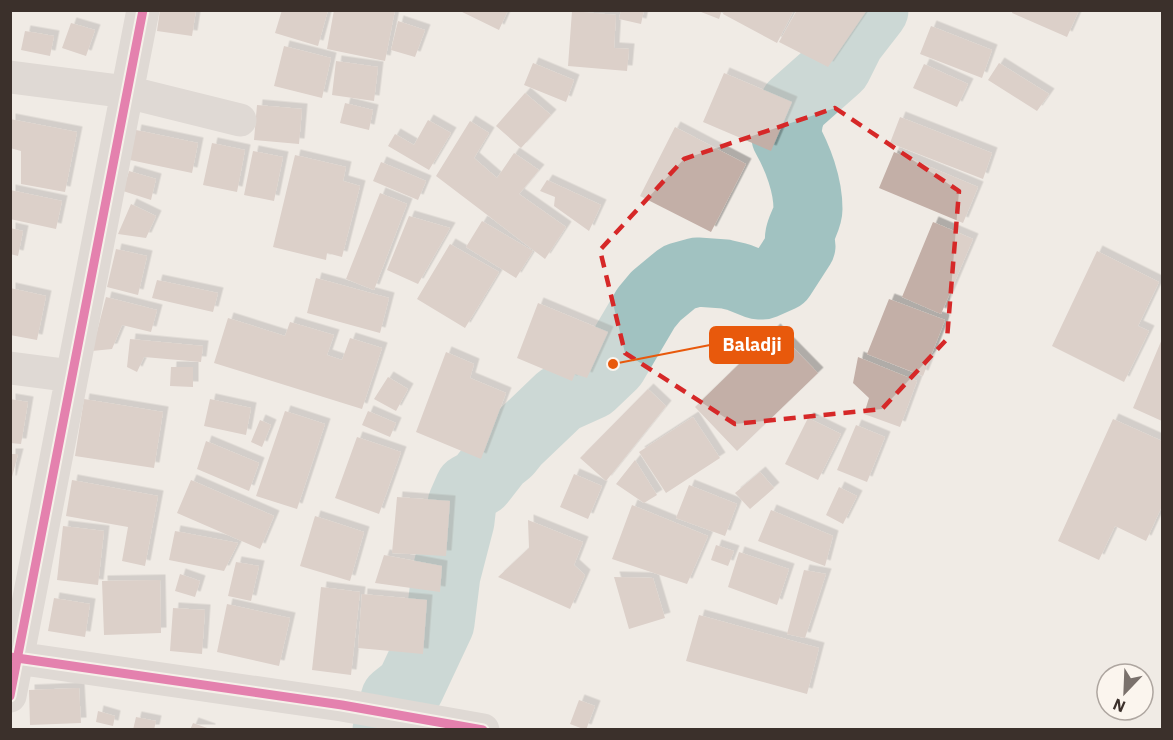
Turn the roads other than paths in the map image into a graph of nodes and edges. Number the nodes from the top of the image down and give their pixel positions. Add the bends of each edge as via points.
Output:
1 (143, 10) edge
2 (10, 77) edge
3 (127, 93) junction
4 (240, 120) dead end
5 (10, 368) edge
6 (72, 376) junction
7 (14, 658) edge
8 (10, 696) edge
9 (483, 729) edge

1 - 3 street
2 - 3 street
3 - 4 street
3 - 6 street
5 - 6 street
6 - 7 street
7 - 8 street
7 - 9 street

